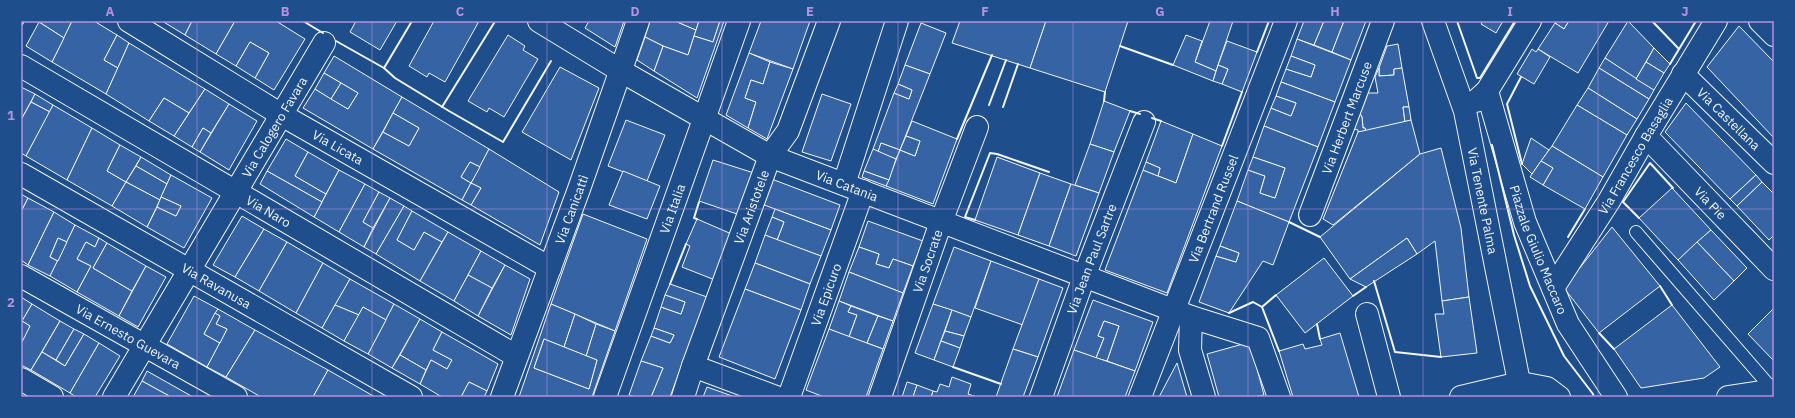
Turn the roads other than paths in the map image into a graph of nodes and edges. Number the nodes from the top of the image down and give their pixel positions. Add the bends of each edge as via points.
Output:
1 (129, 21) edge
2 (539, 21) edge
3 (638, 21) edge
4 (739, 21) edge
5 (829, 21) edge
6 (897, 21) edge
7 (1286, 21) edge
8 (1383, 21) edge
9 (1433, 21) edge
10 (1530, 21) edge
11 (1716, 21) edge
12 (1760, 21) edge
13 (569, 29) edge
14 (1774, 35) edge
15 (324, 43) dead end
16 (21, 66) edge
17 (621, 71) junction
18 (1684, 74) junction
19 (1487, 91) junction
20 (1465, 111) junction
21 (280, 114) junction
22 (704, 117) junction
23 (1144, 122) dead end
24 (977, 127) dead end
25 (1646, 136) junction
26 (770, 156) junction
27 (1774, 163) edge
28 (21, 174) edge
29 (853, 188) junction
30 (236, 192) junction
31 (1310, 215) dead end
32 (941, 222) junction
33 (1636, 232) dead end
34 (550, 268) junction
35 (188, 269) junction
36 (1774, 269) edge
37 (21, 276) edge
38 (1084, 277) junction
39 (1552, 288) junction
40 (1182, 314) junction
41 (1367, 314) dead end
42 (143, 345) junction
43 (516, 356) junction
44 (693, 366) junction
45 (21, 379) edge
46 (1521, 390) edge
47 (1774, 390) edge
48 (52, 397) edge
49 (114, 397) edge
50 (236, 397) edge
51 (411, 397) edge
52 (502, 397) edge
53 (605, 397) edge
54 (683, 397) edge
55 (776, 397) edge
56 (789, 397) edge
57 (880, 397) edge
58 (1041, 397) edge
59 (1140, 397) edge
60 (1204, 397) edge
61 (1279, 397) edge
62 (1389, 397) edge
63 (1461, 397) edge
64 (1559, 397) edge
65 (1616, 397) edge
66 (1728, 397) edge

1 - 21 street, Via Licata
2 - 13 street, Via Catania
3 - 17 street, Via Canicattì
4 - 22 street, Via Italia
5 - 26 street, Via Aristotele via 788,131
6 - 29 street, Via Epicuro
7 - 40 street, Via Bertrand Russel
8 - 31 street, Via Herbert Marcuse
9 - 20 street, Via Tenente Palma
10 - 19 street
11 - 18 street, Via Francesco Basaglia
12 - 14 street
13 - 17 street, Via Catania
15 - 21 street, Via Calogero Favara
16 - 30 street, Via Naro
17 - 22 street, Via Catania
17 - 34 street, Via Canicattì
18 - 25 street, Via Francesco Basaglia
18 - 27 street, Via Castellana
19 - 20 street
19 - 39 street, Piazzale Giulio Maccaro via 1525,222
20 - 46 street, Via Tenente Palma
21 - 30 street, Via Calogero Favara
21 - 34 street, Via Licata
22 - 26 street, Via Catania
22 - 53 street, Via Italia
23 - 38 street, Via Jean Paul Sartre
24 - 32 street, Via Socrate
25 - 36 street, Via Pie
25 - 39 street, Via Francesco Basaglia via 1609,201
26 - 29 street, Via Catania
26 - 44 street, Via Aristotele
28 - 35 street, Via Ravanusa
29 - 32 street, Via Catania
29 - 56 street, Via Epicuro
30 - 35 street, Via Calogero Favara
30 - 43 street, Via Naro
32 - 38 street, Via Catania
32 - 57 street, Via Socrate
33 - 47 lane
34 - 43 street, Via Canicattì
35 - 42 street, Via Calogero Favara
35 - 51 street, Via Ravanusa
37 - 42 street, Via Ernesto Guevara
38 - 40 street, Via Catania
38 - 58 street, Via Jean Paul Sartre
39 - 65 street, Piazzale Giulio Maccaro via 1568,324
40 - 59 street, Via Bertrand Russel
40 - 60 street
40 - 61 street, Via Catania via 1258,338
41 - 62 street
42 - 49 street, Via Calogero Favara
42 - 50 street, Via Ernesto Guevara
43 - 52 street, Via Canicattì
44 - 54 street, Via Aristotele
44 - 55 street
45 - 48 street
46 - 63 street
46 - 64 street via 1547,388
47 - 66 street

